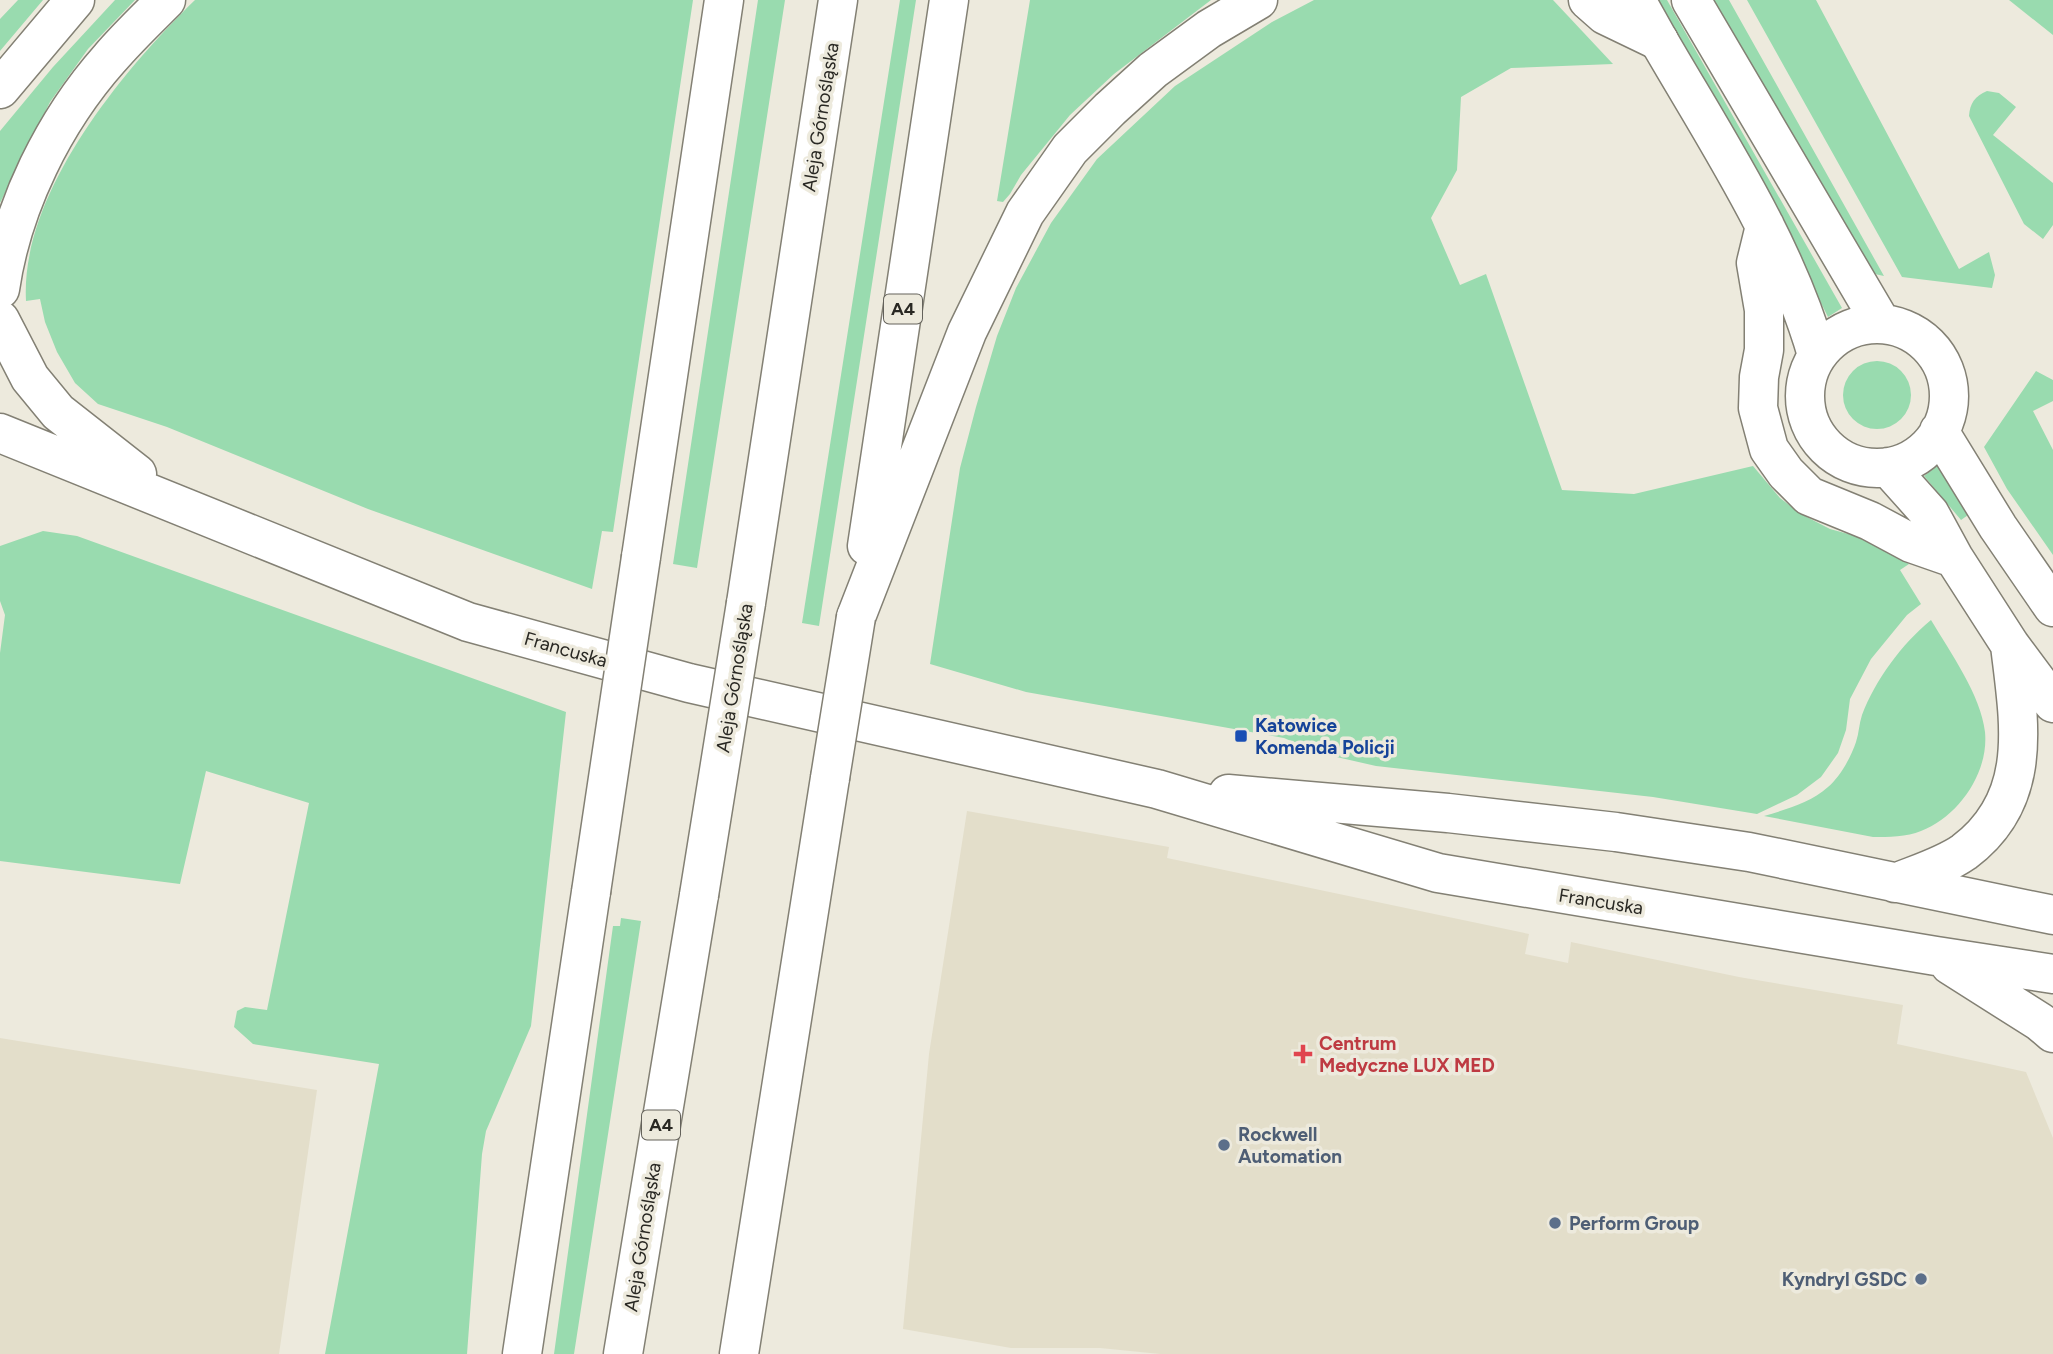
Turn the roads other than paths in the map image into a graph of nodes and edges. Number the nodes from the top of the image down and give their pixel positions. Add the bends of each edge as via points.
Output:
1 (75, 0) edge
2 (166, 0) edge
3 (724, 0) edge
4 (838, 0) edge
5 (949, 0) edge
6 (1258, 0) edge
7 (1588, 0) edge
8 (1636, 0) edge
9 (1692, 0) edge
10 (1659, 41) junction
11 (0, 89) edge
12 (1765, 226) junction
13 (0, 289) edge
14 (0, 320) edge
15 (1881, 323) junction
16 (1817, 355) junction
17 (1939, 431) junction
18 (0, 433) edge
19 (1888, 467) junction
20 (172, 501) junction
21 (1954, 558) junction
22 (2053, 607) edge
23 (856, 617) junction
24 (2010, 645) junction
25 (2053, 703) edge
26 (1157, 789) junction
27 (1895, 883) junction
28 (2053, 915) edge
29 (1936, 956) junction
30 (2053, 974) edge
31 (2053, 1033) edge
32 (522, 1354) edge
33 (623, 1354) edge
34 (738, 1354) edge

1 - 11 main road
2 - 13 main road via 109,58 72,107 22,207 5,256
3 - 32 main road, bridge
4 - 33 main road, Aleja Górnośląska / A4, bridge via 747,603
5 - 23 main road, A4
6 - 23 main road via 1153,70 1110,109 1070,149 1025,213 967,332
7 - 10 main road via 1605,15
8 - 10 main road
9 - 15 main road
10 - 12 main road
12 - 16 main road
12 - 21 main road via 1756,263 1764,310 1758,408 1769,449 1809,496
14 - 20 main road via 30,378 58,412
15 - 16 main road via 1845,331
15 - 17 main road via 1908,330 1930,347 1943,367 1948,411
16 - 19 main road via 1807,377 1805,401 1810,424 1842,459
17 - 19 main road via 1908,461
17 - 22 main road
18 - 20 main road, Francuska
19 - 21 main road via 1930,514
20 - 26 main road, Francuska via 468,622 689,683
21 - 24 main road
23 - 34 main road, A4, bridge
24 - 25 main road
24 - 27 main road via 2018,715 2016,772 2010,794 1995,821 1963,852
26 - 27 main road, Francuska via 1616,832 1749,852
26 - 29 main road, Francuska via 1438,873
27 - 28 main road, Francuska
29 - 30 main road, Francuska
29 - 31 main road

